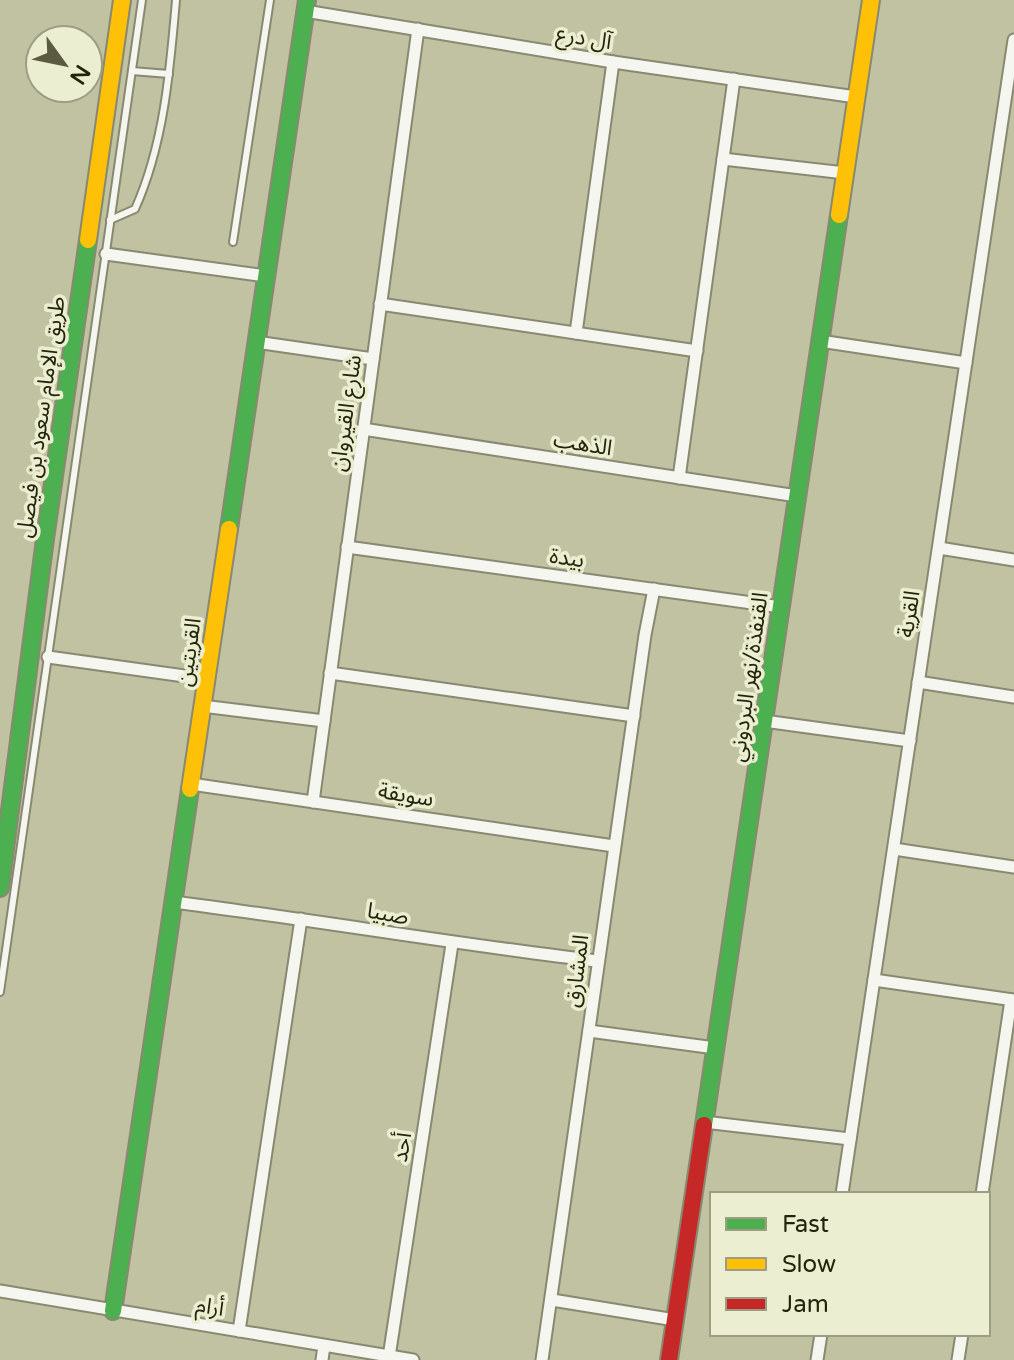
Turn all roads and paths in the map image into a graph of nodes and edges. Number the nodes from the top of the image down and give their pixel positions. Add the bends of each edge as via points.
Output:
1 (122, 0) edge
2 (142, 0) edge
3 (176, 0) edge
4 (270, 0) edge
5 (871, 0) edge
6 (306, 5) edge
7 (418, 29) junction
8 (1014, 40) edge
9 (613, 62) junction
10 (132, 71) junction
11 (169, 74) junction
12 (734, 79) junction
13 (856, 97) junction
14 (1008, 115) edge
15 (723, 159) junction
16 (845, 173) junction
17 (110, 220) junction
18 (233, 242) dead end
19 (106, 254) junction
20 (266, 276) junction
21 (380, 304) junction
22 (576, 333) junction
23 (820, 341) junction
24 (256, 342) junction
25 (697, 351) junction
26 (373, 359) junction
27 (966, 363) junction
28 (363, 429) junction
29 (679, 478) junction
30 (797, 496) junction
31 (347, 547) junction
32 (939, 548) junction
33 (1014, 560) edge
34 (654, 589) junction
35 (781, 607) junction
36 (48, 657) junction
37 (330, 673) junction
38 (206, 679) junction
39 (918, 682) junction
40 (1014, 697) edge
41 (202, 706) junction
42 (634, 716) junction
43 (324, 721) junction
44 (764, 721) junction
45 (910, 741) junction
46 (191, 784) junction
47 (313, 802) junction
48 (614, 846) junction
49 (894, 849) junction
50 (1014, 867) edge
51 (0, 888) edge
52 (173, 902) junction
53 (301, 919) junction
54 (452, 944) junction
55 (597, 961) junction
56 (874, 980) junction
57 (0, 992) edge
58 (1012, 1000) edge
59 (589, 1031) junction
60 (715, 1048) junction
61 (704, 1122) junction
62 (850, 1139) junction
63 (842, 1192) edge
64 (982, 1192) edge
65 (0, 1291) edge
66 (552, 1300) junction
67 (113, 1311) junction
68 (675, 1320) junction
69 (239, 1331) junction
70 (821, 1336) edge
71 (962, 1336) edge
72 (324, 1346) junction
73 (389, 1357) junction
74 (322, 1360) edge
75 (413, 1360) edge
76 (542, 1360) edge
77 (669, 1360) edge
78 (817, 1360) edge
79 (958, 1360) edge

1 - 51 street, طريق الإمام سعود بن فيصل
2 - 10 lane
3 - 11 lane
4 - 18 lane
5 - 13 street, القنفذة/نهر البردوني
6 - 7 street, آل درع
6 - 20 street, القريتين
7 - 9 street, آل درع
7 - 21 street, شارع القيروان
8 - 14 street, القرية
9 - 12 street, آل درع
9 - 22 street
10 - 11 lane
10 - 17 lane
11 - 17 lane via 149,178 135,209
12 - 13 street, آل درع
12 - 15 street
13 - 16 street, القنفذة/نهر البردوني
14 - 27 street, القرية
15 - 16 street
15 - 25 street
16 - 23 street, القنفذة/نهر البردوني
17 - 19 lane
19 - 20 street
19 - 36 lane
20 - 24 street, القريتين
21 - 22 street
21 - 26 street, شارع القيروان
22 - 25 street
23 - 27 street
23 - 30 street, القنفذة/نهر البردوني
24 - 26 street
24 - 38 street, القريتين
25 - 29 street
26 - 28 street, شارع القيروان
27 - 32 street, القرية
28 - 29 street, الذهب
28 - 31 street, شارع القيروان
29 - 30 street, الذهب
30 - 35 street, القنفذة/نهر البردوني
31 - 34 street, بيدة
31 - 37 street, شارع القيروان
32 - 33 street
32 - 39 street, القرية
34 - 35 street, بيدة
34 - 42 street, المشارق
35 - 44 street, القنفذة/نهر البردوني
36 - 38 street
36 - 57 lane
37 - 42 street
37 - 43 street, شارع القيروان
38 - 41 street, القريتين
39 - 40 street
39 - 45 street, القرية
41 - 43 street
41 - 46 street, القريتين
42 - 48 street, المشارق
43 - 47 street, شارع القيروان
44 - 45 street
44 - 60 street, القنفذة/نهر البردوني
45 - 49 street, القرية
46 - 47 street, سويقة
46 - 52 street, القريتين
47 - 48 street, سويقة
48 - 55 street, المشارق
49 - 50 street
49 - 56 street, القرية
52 - 53 street, صبيا
52 - 67 street, القريتين
53 - 54 street, صبيا
53 - 69 street
54 - 55 street, صبيا
54 - 73 street, أحد
55 - 59 street, المشارق
56 - 58 street
56 - 62 street, القرية
58 - 64 street
59 - 60 street
59 - 66 street, المشارق
60 - 61 street, القنفذة/نهر البردوني
61 - 62 street
61 - 68 street, القنفذة/نهر البردوني
62 - 63 street, القرية
65 - 67 street, أرام
66 - 68 street
66 - 76 street, المشارق
67 - 69 street, أرام
68 - 77 street, القنفذة/نهر البردوني
69 - 72 street, أرام
70 - 78 street
71 - 79 street
72 - 73 street, أرام
72 - 74 street
73 - 75 street, أرام

